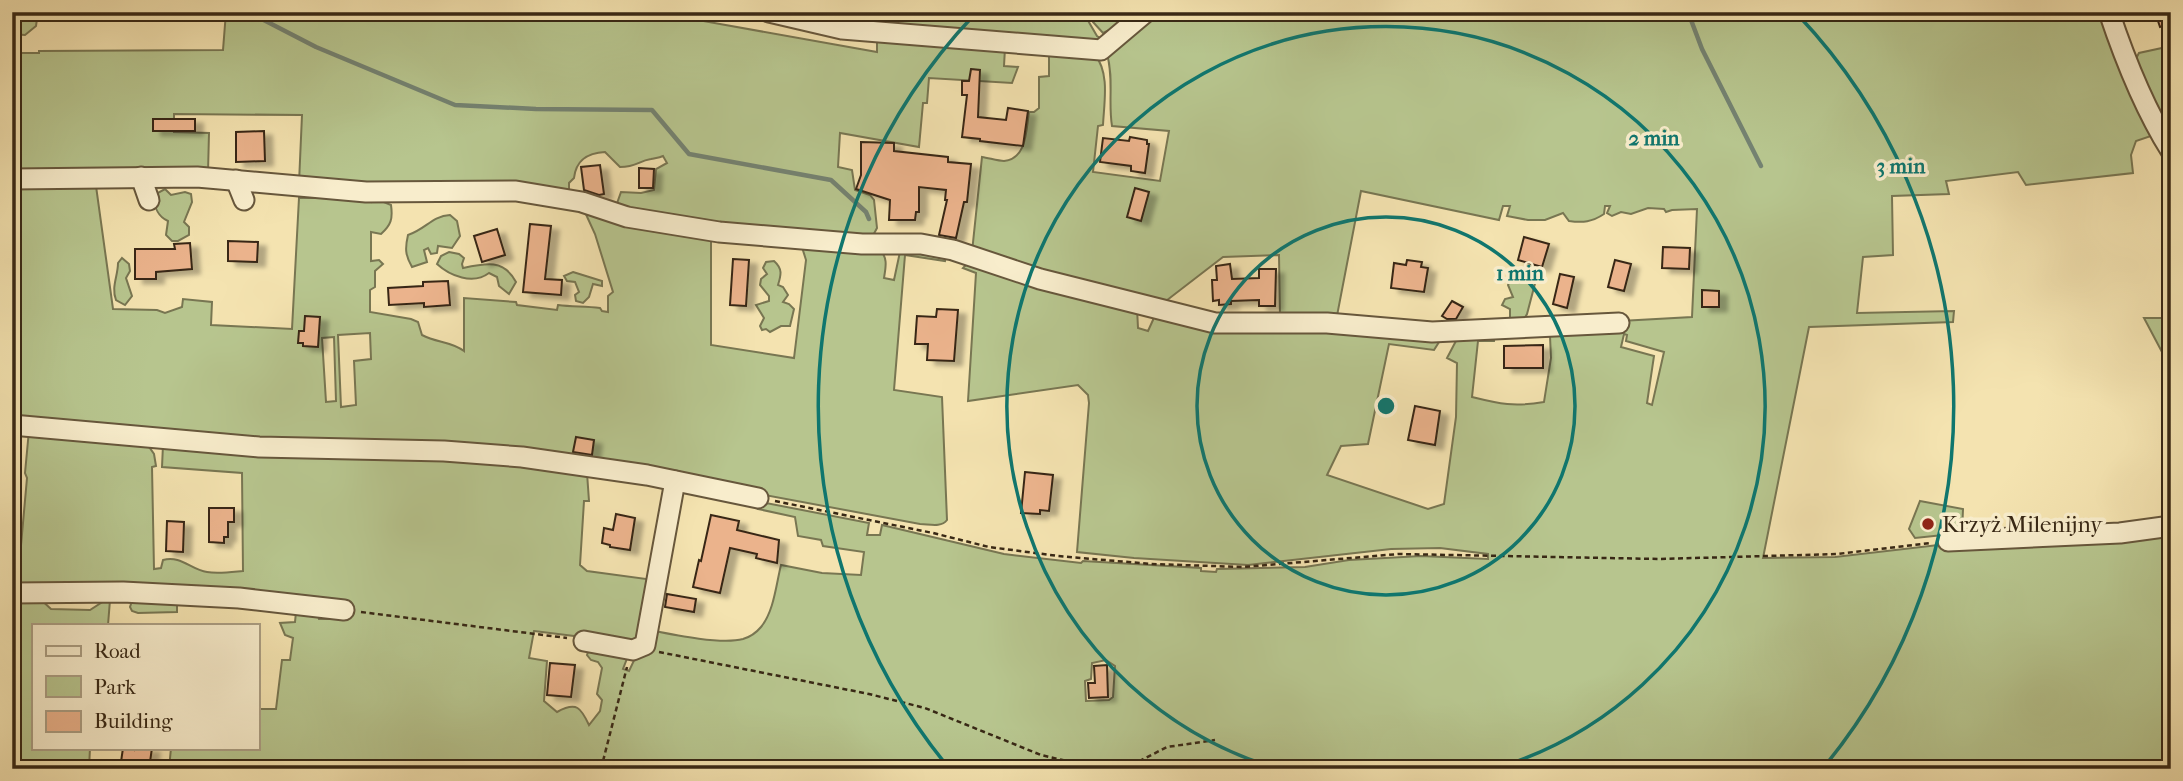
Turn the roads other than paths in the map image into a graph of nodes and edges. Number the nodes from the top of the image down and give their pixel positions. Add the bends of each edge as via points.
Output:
1 (769, 12) edge
2 (1146, 12) edge
3 (2109, 12) edge
4 (2171, 151) edge
5 (141, 177) junction
6 (12, 179) edge
7 (236, 180) junction
8 (149, 200) dead end
9 (244, 200) dead end
10 (1619, 323) dead end
11 (12, 425) edge
12 (676, 481) junction
13 (758, 498) road end
14 (2171, 526) edge
15 (1948, 541) road end
16 (12, 593) edge
17 (344, 610) road end
18 (584, 640) road end

1 - 2 street via 842,29 1101,50
3 - 4 street via 2124,56
5 - 6 street
5 - 7 street
5 - 8 street
7 - 9 street
7 - 10 street via 267,177 391,195 547,195 597,205 627,217 725,235 921,244 1215,323 1327,323 1432,332
11 - 12 street via 259,447 522,457
12 - 13 street
12 - 18 street via 645,645 636,649
14 - 15 street via 2120,533
16 - 17 street via 123,592

